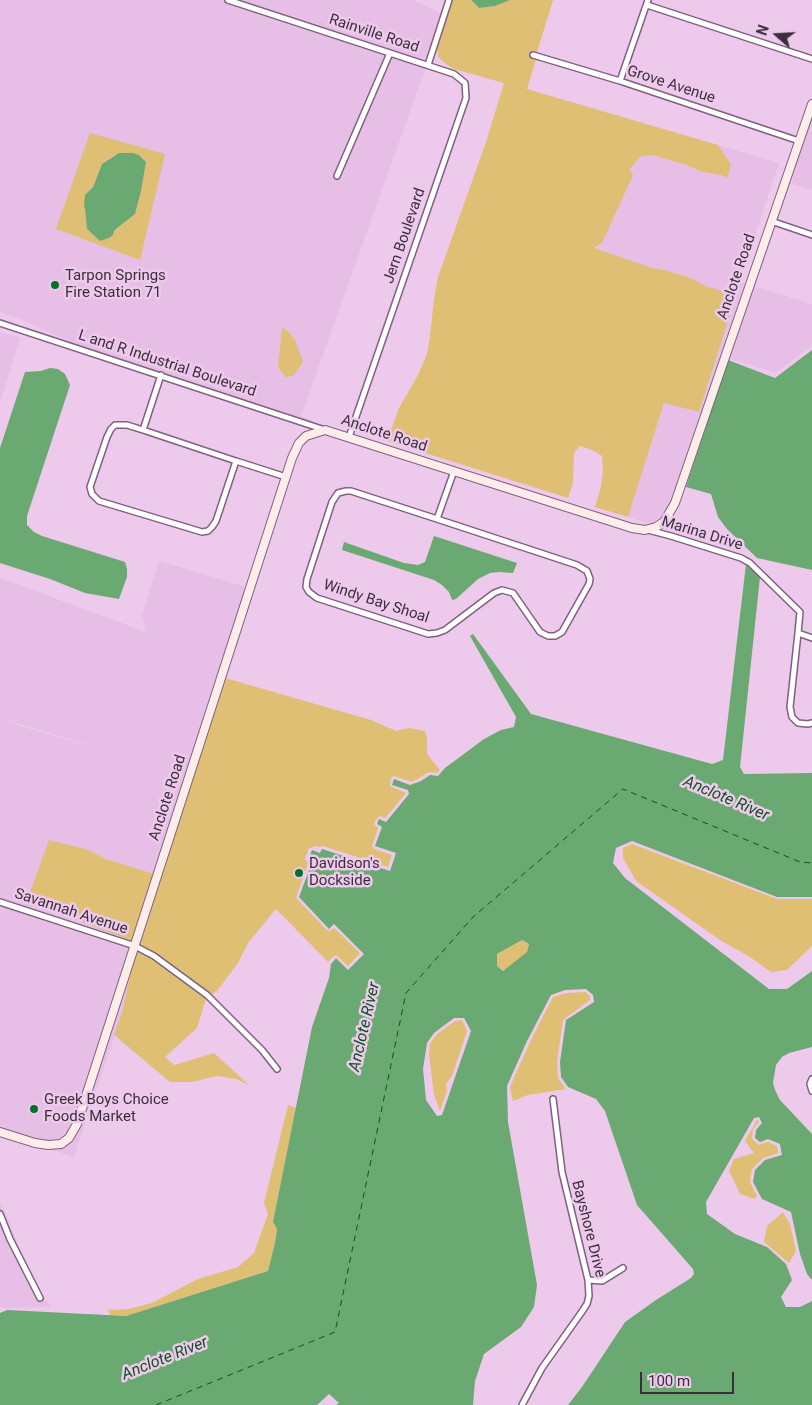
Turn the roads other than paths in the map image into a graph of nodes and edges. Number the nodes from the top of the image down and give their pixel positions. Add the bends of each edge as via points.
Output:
1 (228, 0) edge
2 (449, 0) edge
3 (647, 3) edge
4 (390, 53) junction
5 (534, 54) dead end
6 (812, 59) edge
7 (428, 64) junction
8 (620, 82) junction
9 (812, 104) edge
10 (799, 141) junction
11 (337, 176) dead end
12 (771, 221) junction
13 (812, 235) edge
14 (0, 322) edge
15 (161, 375) junction
16 (143, 430) junction
17 (325, 430) junction
18 (349, 437) junction
19 (236, 461) junction
20 (454, 470) junction
21 (286, 477) junction
22 (438, 519) junction
23 (645, 530) junction
24 (798, 633) junction
25 (812, 638) edge
26 (812, 723) edge
27 (0, 902) edge
28 (135, 946) junction
29 (277, 1069) dead end
30 (812, 1079) edge
31 (812, 1091) edge
32 (553, 1100) dead end
33 (0, 1132) edge
34 (0, 1214) edge
35 (623, 1268) dead end
36 (588, 1280) junction
37 (40, 1298) dead end
38 (522, 1405) edge

1 - 4 street, Rainville Road
2 - 7 street
3 - 6 street
3 - 8 street
4 - 7 street, Rainville Road
4 - 11 street
5 - 8 street, Grove Avenue
7 - 18 street, Jern Boulevard via 454,74 465,83 466,98
8 - 10 street, Grove Avenue
9 - 10 street, Anclote Road
10 - 12 street, Anclote Road
12 - 13 street
12 - 23 street, Anclote Road via 675,503 664,522
14 - 15 street, L and R Industrial Boulevard
15 - 16 street
15 - 17 street, L and R Industrial Boulevard
16 - 19 street
16 - 19 street via 120,424 110,429 90,487 99,501 202,532 208,531 216,521
17 - 18 street, Anclote Road
17 - 21 street, Anclote Road via 306,436 299,443
18 - 20 street, Anclote Road
19 - 21 street
20 - 22 street
20 - 23 street, Anclote Road
21 - 28 street, Anclote Road
22 - 22 street, Windy Bay Shoal via 351,491 338,493 332,502 306,587 317,598 428,634 449,627 494,593 509,591 540,632 548,636 562,632 590,579 583,567
23 - 24 street, Marina Drive via 750,563 800,612
24 - 25 street
24 - 26 street, Marina Drive via 790,707 792,717 798,723
27 - 28 street, Savannah Avenue
28 - 29 street, Savannah Avenue via 154,956 207,996
28 - 33 street, Anclote Road via 77,1124 69,1138 61,1144 48,1145
30 - 31 street
32 - 36 street, Bayshore Drive via 562,1172
34 - 37 street
35 - 36 street via 602,1281
36 - 38 street, Bayshore Drive via 587,1304 542,1368

